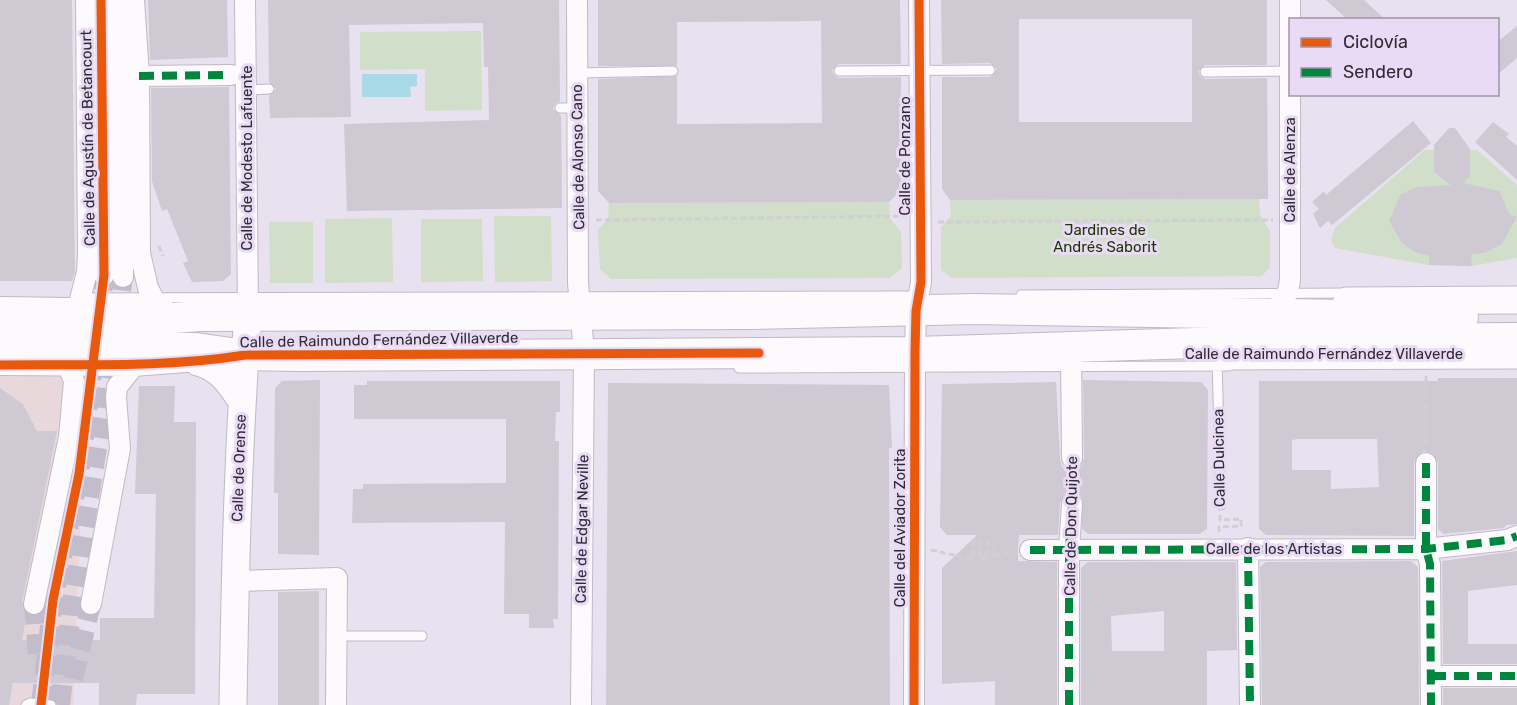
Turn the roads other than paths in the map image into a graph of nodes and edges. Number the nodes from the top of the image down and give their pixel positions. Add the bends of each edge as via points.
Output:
1 (86, 0) edge
2 (101, 0) edge
3 (120, 0) edge
4 (134, 0) edge
5 (245, 0) edge
6 (577, 0) edge
7 (919, 0) edge
8 (1290, 0) edge
9 (1290, 18) edge
10 (920, 70) junction
11 (990, 70) dead end
12 (839, 71) dead end
13 (1289, 71) edge
14 (673, 72) dead end
15 (1205, 72) dead end
16 (577, 73) junction
17 (231, 75) dead end
18 (138, 76) junction
19 (269, 89) dead end
20 (247, 90) junction
21 (1290, 96) edge
22 (1517, 292) edge
23 (1009, 295) dead end
24 (1284, 297) junction
25 (0, 298) edge
26 (1517, 300) edge
27 (921, 301) junction
28 (79, 303) junction
29 (159, 304) junction
30 (579, 305) junction
31 (0, 307) edge
32 (248, 307) junction
33 (1133, 311) junction
34 (200, 316) junction
35 (1517, 317) edge
36 (0, 327) edge
37 (1517, 338) edge
38 (1132, 346) junction
39 (0, 347) edge
40 (1517, 355) edge
41 (1071, 357) junction
42 (915, 359) junction
43 (1217, 361) junction
44 (198, 362) junction
45 (1517, 363) edge
46 (67, 364) junction
47 (584, 364) junction
48 (0, 365) edge
49 (134, 366) junction
50 (733, 368) dead end
51 (246, 377) junction
52 (1426, 453) road end
53 (1072, 458) dead end
54 (1072, 504) dead end
55 (1221, 505) road end
56 (1517, 536) edge
57 (1248, 548) junction
58 (1069, 549) junction
59 (1426, 549) junction
60 (1030, 550) dead end
61 (235, 581) junction
62 (34, 604) tunnel mouth
63 (91, 604) tunnel mouth
64 (337, 636) junction
65 (422, 636) dead end
66 (1431, 676) junction
67 (1517, 676) edge
68 (26, 705) edge
69 (51, 705) edge
70 (233, 705) edge
71 (336, 705) edge
72 (580, 705) edge
73 (914, 705) edge
74 (1069, 705) edge
75 (1250, 705) edge
76 (1431, 705) edge

1 - 28 street, Calle de Agustín de Betancourt via 88,235 87,272
2 - 3 street, Calle de Agustín de Betancourt via 113,276
4 - 18 street
5 - 20 street, Calle de Modesto Lafuente
6 - 16 street, Calle de Alonso Cano
7 - 10 street, Calle de Ponzano
8 - 9 street, Calle de Alenza
10 - 11 lane
10 - 12 lane
10 - 27 street, Calle de Ponzano
13 - 15 lane
14 - 16 lane
16 - 30 street, Calle de Alonso Cano via 569,108
17 - 18 street
18 - 29 street via 140,253
19 - 20 lane
20 - 32 street, Calle de Modesto Lafuente
21 - 24 street, Calle de Alenza via 1290,270
22 - 24 lane
23 - 24 lane
24 - 26 street, Calle de Raimundo Fernández Villaverde
24 - 33 street, Calle de Raimundo Fernández Villaverde
25 - 28 lane
27 - 30 main road, Calle de Raimundo Fernández Villaverde
27 - 33 main road, Calle de Raimundo Fernández Villaverde
27 - 42 street
28 - 29 street, Calle de Raimundo Fernández Villaverde
28 - 31 street, Calle de Raimundo Fernández Villaverde
29 - 32 lane
29 - 34 street, Calle de Raimundo Fernández Villaverde
30 - 32 main road, Calle de Raimundo Fernández Villaverde
30 - 47 street
32 - 34 main road, Calle de Raimundo Fernández Villaverde
32 - 51 street, Calle de Orense
33 - 35 main road, Calle de Raimundo Fernández Villaverde
34 - 36 main road, Calle de Raimundo Fernández Villaverde
37 - 38 main road, Calle de Raimundo Fernández Villaverde via 1321,339
38 - 41 main road, Calle de Raimundo Fernández Villaverde
38 - 43 street, Calle de Raimundo Fernández Villaverde
39 - 51 main road, Calle de Raimundo Fernández Villaverde via 196,348
40 - 43 street, Calle de Raimundo Fernández Villaverde
41 - 42 main road, Calle de Raimundo Fernández Villaverde
41 - 43 lane
41 - 53 street, Calle de Don Quijote
42 - 47 main road, Calle de Raimundo Fernández Villaverde
42 - 50 lane
42 - 73 street, Calle del Aviador Zorita
43 - 45 lane
43 - 55 lane, Calle Dulcinea
44 - 49 street, Calle de Raimundo Fernández Villaverde
44 - 51 street, Calle de Raimundo Fernández Villaverde
44 - 51 street via 226,378
46 - 48 street, Calle de Raimundo Fernández Villaverde
46 - 49 street, Calle de Raimundo Fernández Villaverde
46 - 62 street via 74,381 69,437
47 - 51 main road, Calle de Raimundo Fernández Villaverde
47 - 72 street, Calle de Edgar Neville
49 - 63 street via 117,387 120,449
51 - 61 street, Calle de Orense
52 - 59 street
54 - 58 street, Calle de Don Quijote
56 - 59 street, Calle de los Artistas
57 - 58 street, Calle de los Artistas
57 - 59 street, Calle de los Artistas
57 - 75 street
58 - 60 street, Calle de los Artistas
58 - 74 street, Calle de Don Quijote
59 - 66 street via 1430,564
61 - 64 street via 337,578
61 - 70 street, Calle de Orense
64 - 65 lane
64 - 71 street
66 - 67 street
66 - 76 street
68 - 69 lane

